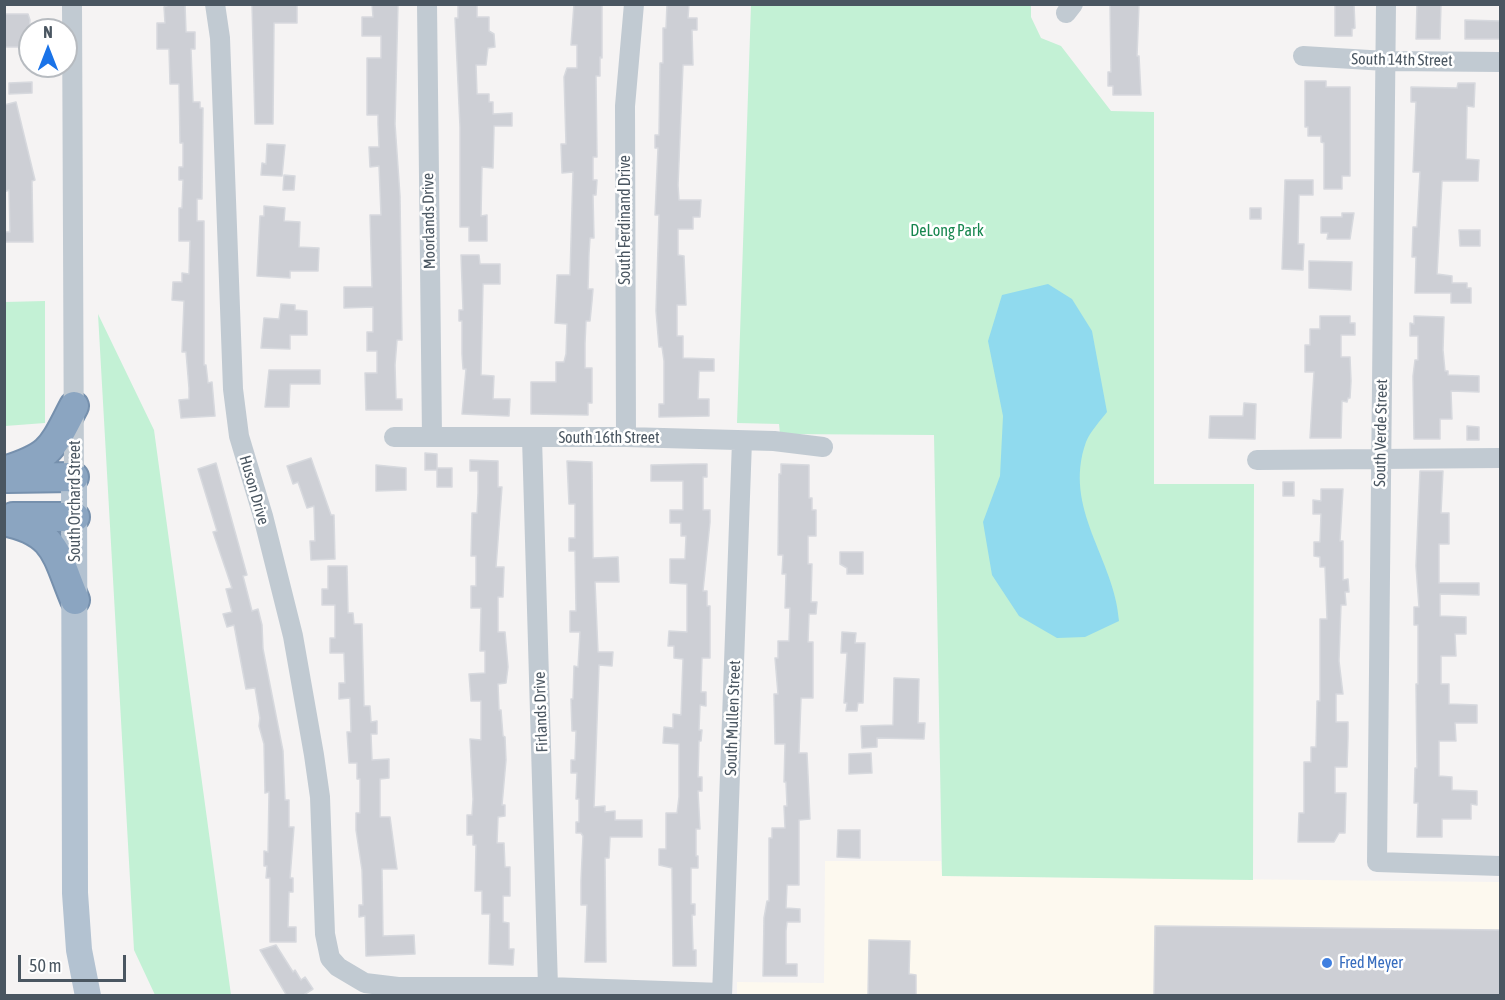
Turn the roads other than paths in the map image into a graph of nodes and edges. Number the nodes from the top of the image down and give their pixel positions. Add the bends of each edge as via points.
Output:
1 (72, 4) edge
2 (215, 4) edge
3 (427, 4) edge
4 (634, 4) edge
5 (1386, 4) edge
6 (1303, 56) dead end
7 (1386, 61) junction
8 (1500, 62) edge
9 (74, 406) junction
10 (626, 436) junction
11 (394, 437) dead end
12 (432, 437) junction
13 (532, 438) junction
14 (742, 441) junction
15 (823, 447) dead end
16 (1500, 458) edge
17 (1380, 459) junction
18 (1257, 460) dead end
19 (4, 471) edge
20 (74, 477) junction
21 (4, 478) edge
22 (75, 517) junction
23 (4, 519) edge
24 (75, 600) junction
25 (1500, 866) edge
26 (548, 987) junction
27 (722, 994) edge
28 (88, 996) edge

1 - 9 street, South Orchard Street
2 - 26 street, Huson Drive via 220,38 230,337 237,424 293,636 320,797 325,934 330,958 364,983 398,987
3 - 12 street, Moorlands Drive
4 - 10 street, South Ferdinand Drive via 625,106
5 - 7 street, South Verde Street
6 - 7 street, South 14th Street
7 - 8 street, South 14th Street
7 - 17 street, South Verde Street
9 - 19 highway via 50,450 32,462
9 - 20 street, South Orchard Street
10 - 13 street, South 16th Street
10 - 14 street, South 16th Street
11 - 12 street, South 16th Street
12 - 13 street, South 16th Street
13 - 26 street, Firlands Drive
14 - 15 street, South 16th Street
14 - 27 street, South Mullen Street
16 - 17 street
17 - 18 street
17 - 25 street, South Verde Street via 1377,862
20 - 21 highway
20 - 22 main road, South Orchard Street
22 - 23 highway
22 - 24 main road, South Orchard Street
23 - 24 highway via 30,526 52,544
24 - 28 main road, South Orchard Street via 75,893 79,950
26 - 27 street

